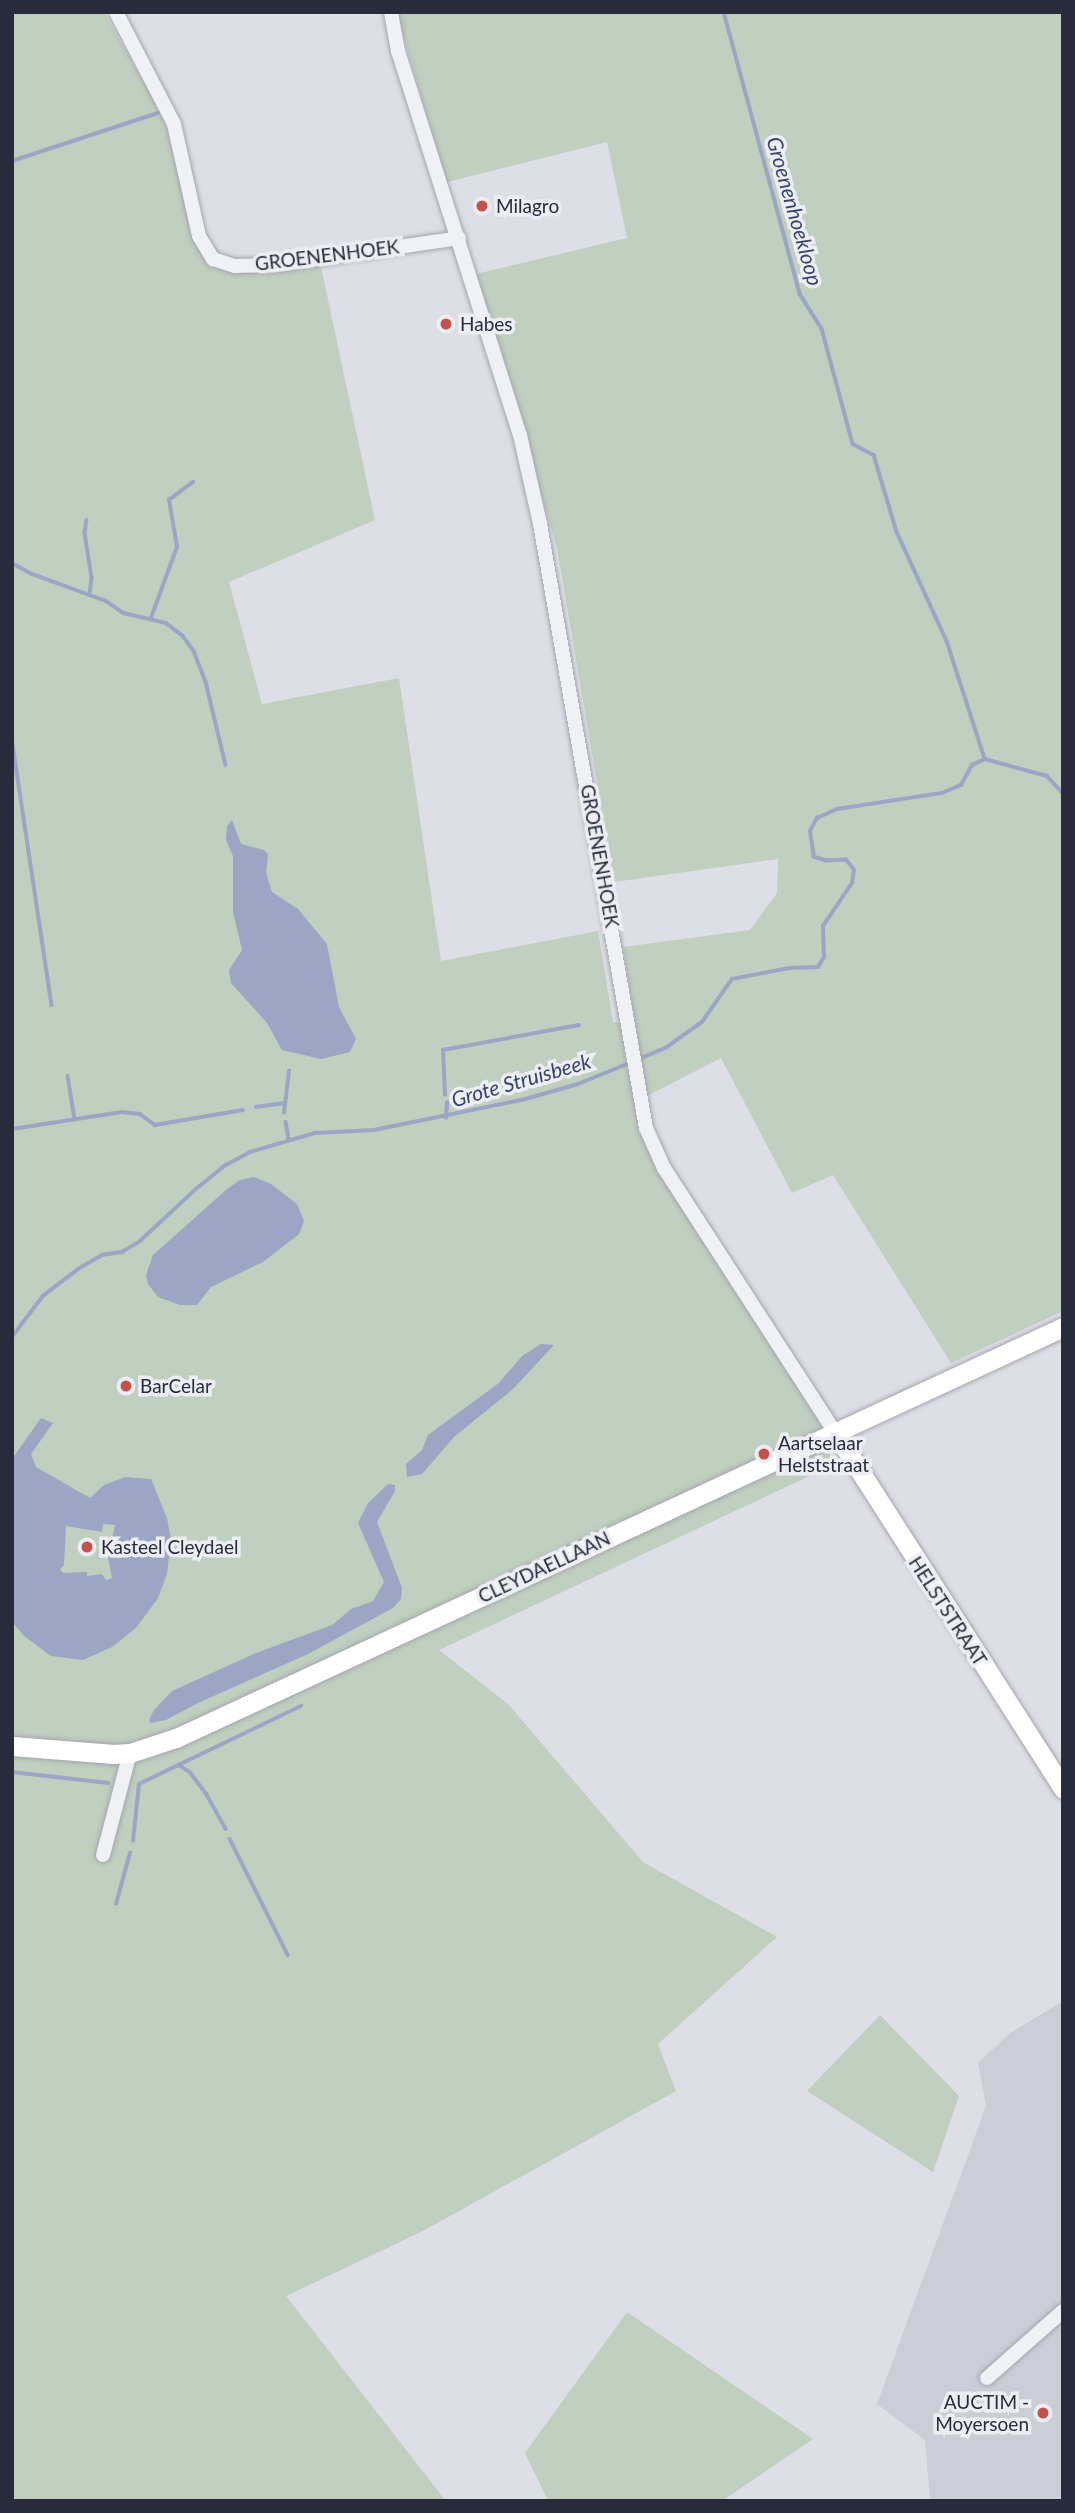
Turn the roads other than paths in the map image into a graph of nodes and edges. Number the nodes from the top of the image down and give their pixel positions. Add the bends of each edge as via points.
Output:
1 (116, 12) edge
2 (391, 12) edge
3 (459, 238) junction
4 (1063, 1327) edge
5 (835, 1433) junction
6 (12, 1746) edge
7 (130, 1753) junction
8 (1063, 1789) edge
9 (103, 1855) dead end
10 (1063, 2311) edge
11 (988, 2378) dead end

1 - 3 street, GROENENHOEK via 174,124 199,236 213,259 235,266 275,265
2 - 3 street, GROENENHOEK via 398,51
3 - 5 street, GROENENHOEK via 520,435 540,524 646,1128 656,1154
4 - 5 street, CLEYDAELLAAN
5 - 7 street, CLEYDAELLAAN via 176,1738
5 - 8 street, HELSTSTRAAT
6 - 7 street, CLEYDAELLAAN via 84,1754
7 - 9 street
10 - 11 street

